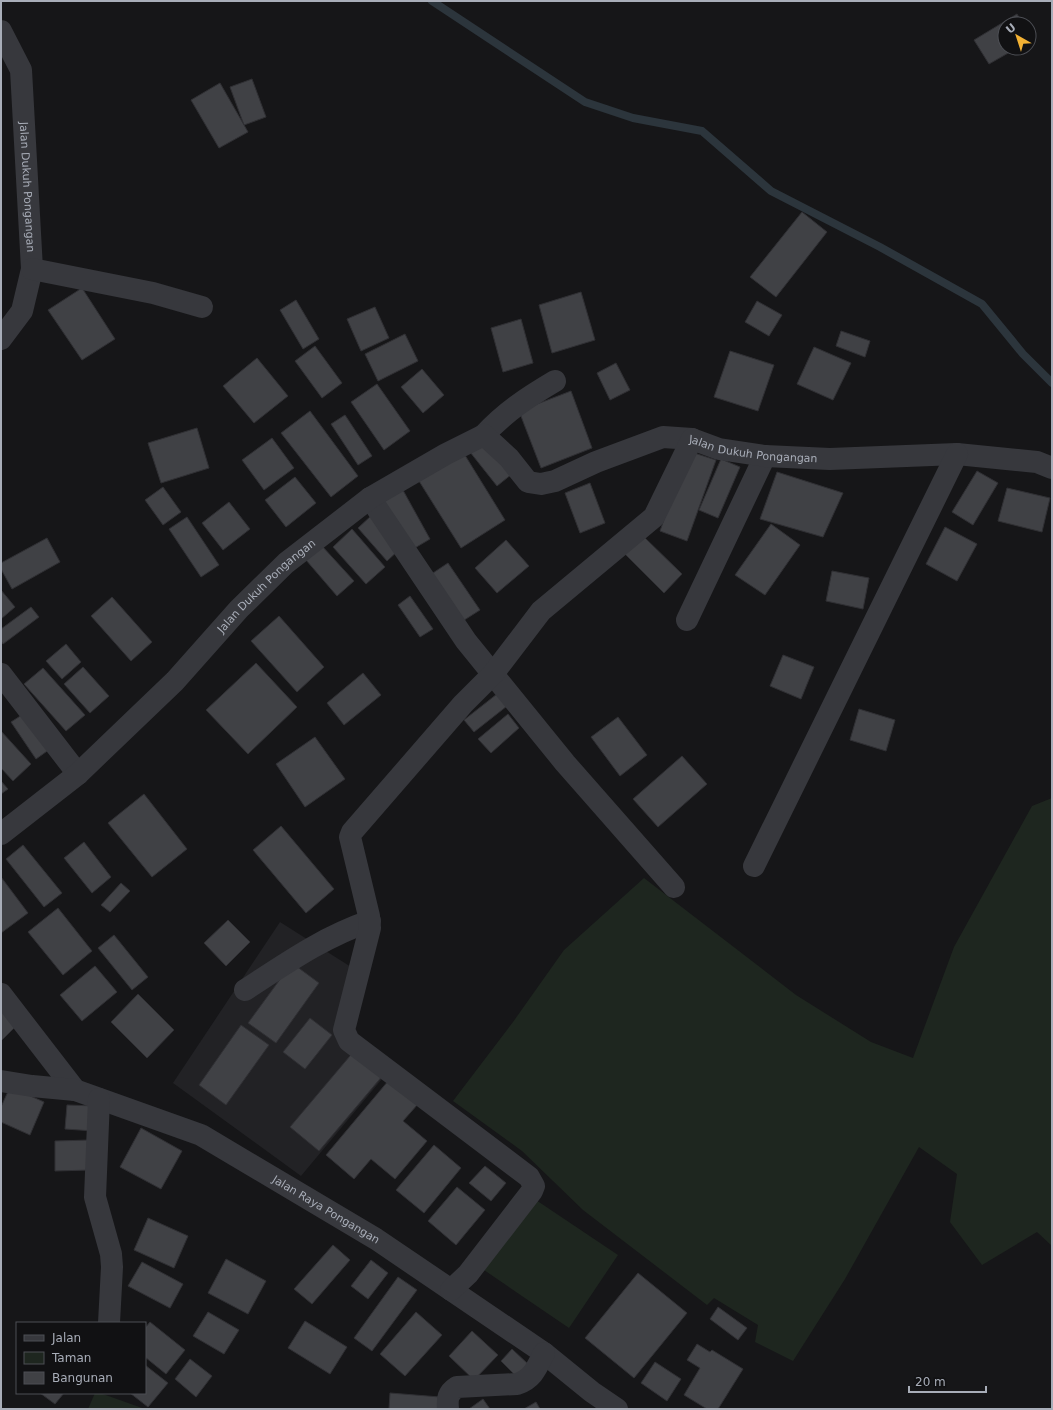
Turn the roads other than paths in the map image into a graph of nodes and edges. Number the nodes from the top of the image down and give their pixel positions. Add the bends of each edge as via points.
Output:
1 (1, 31) edge
2 (32, 269) junction
3 (202, 307) dead end
4 (1, 339) edge
5 (555, 381) dead end
6 (484, 435) junction
7 (692, 439) junction
8 (957, 454) junction
9 (765, 456) junction
10 (1052, 468) edge
11 (370, 498) junction
12 (687, 620) dead end
13 (1, 674) edge
14 (493, 674) junction
15 (78, 774) junction
16 (1, 834) edge
17 (754, 866) dead end
18 (674, 887) dead end
19 (370, 921) junction
20 (245, 990) dead end
21 (1, 994) edge
22 (1, 1081) edge
23 (75, 1090) junction
24 (99, 1098) junction
25 (451, 1290) junction
26 (109, 1322) edge
27 (544, 1353) junction
28 (448, 1409) edge
29 (618, 1409) edge

1 - 2 street, Jalan Dukuh Pongangan via 21,70
2 - 3 street via 153,293
2 - 4 street, Jalan Dukuh Pongangan via 22,311
5 - 6 street, Jalan Dukuh Pongangan via 501,416
6 - 7 street, Jalan Dukuh Pongangan via 509,458 528,482 541,484 555,481 596,462 664,437
6 - 11 street, Jalan Dukuh Pongangan
7 - 9 street, Jalan Dukuh Pongangan via 719,449
7 - 14 street via 654,517 541,611
8 - 9 street, Jalan Dukuh Pongangan via 830,460
8 - 10 street, Jalan Dukuh Pongangan via 1037,462
8 - 17 street
9 - 12 street
11 - 14 street via 466,641
11 - 15 street, Jalan Dukuh Pongangan via 286,563 239,609 175,681
13 - 15 street
14 - 18 street via 565,763
14 - 19 street via 463,704 352,832 350,842
15 - 16 street, Jalan Dukuh Pongangan
19 - 20 street via 323,940
19 - 25 street via 344,1030 350,1041 529,1177 534,1186 468,1274
21 - 23 street
22 - 23 street, Jalan Raya Pongangan
23 - 24 street, Jalan Raya Pongangan
24 - 25 street, Jalan Raya Pongangan via 200,1135 376,1239
24 - 26 street via 95,1197 111,1254
25 - 27 street, Jalan Raya Pongangan
27 - 28 street via 531,1378 526,1382 457,1387 450,1391 447,1399
27 - 29 street, Jalan Raya Pongangan via 592,1392

